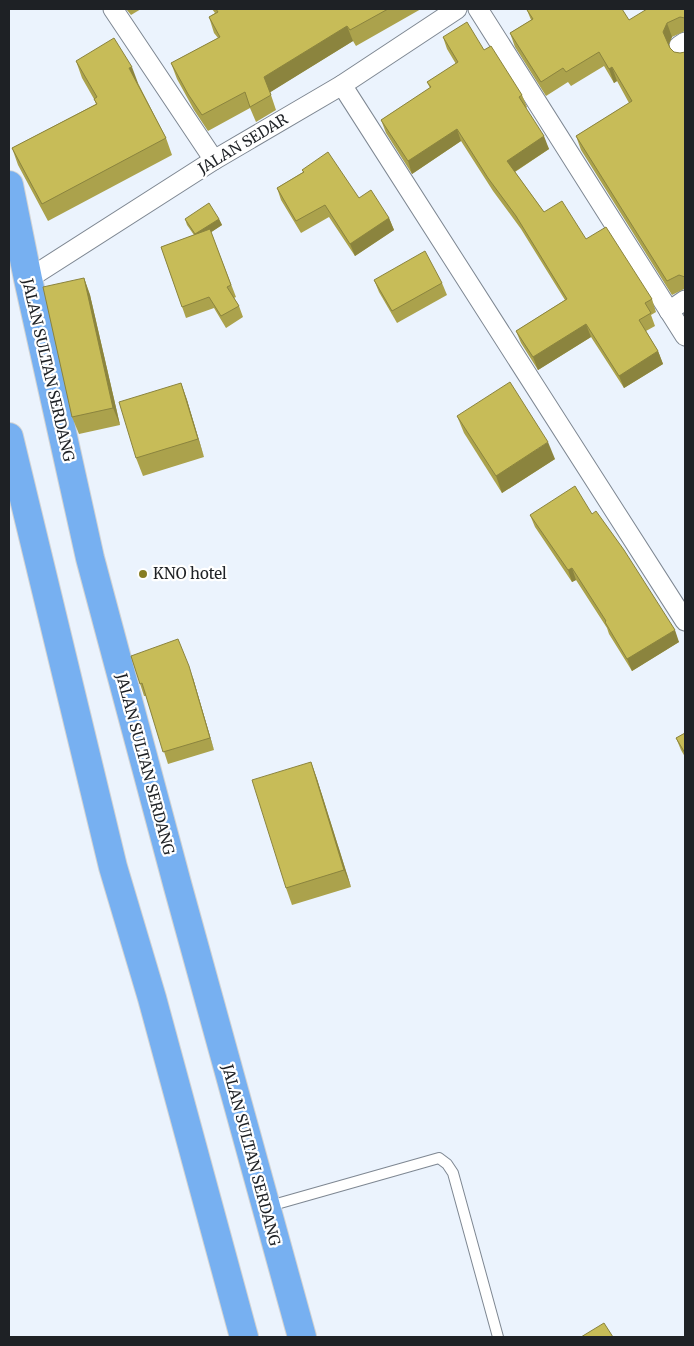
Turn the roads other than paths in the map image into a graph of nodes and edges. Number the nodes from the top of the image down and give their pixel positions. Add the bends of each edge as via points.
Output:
1 (113, 9) edge
2 (457, 9) edge
3 (478, 9) edge
4 (685, 42) edge
5 (685, 56) edge
6 (342, 85) junction
7 (214, 160) junction
8 (9, 185) edge
9 (28, 279) junction
10 (685, 300) edge
11 (668, 311) junction
12 (685, 336) edge
13 (9, 437) edge
14 (685, 621) edge
15 (265, 1207) junction
16 (244, 1337) edge
17 (302, 1337) edge
18 (498, 1337) edge

1 - 7 street
2 - 6 street, JALAN SEDAR
3 - 11 street
4 - 5 street via 679,46
6 - 7 street, JALAN SEDAR
6 - 14 street
7 - 9 street, JALAN SEDAR
8 - 9 highway, JALAN SULTAN SERDANG
9 - 15 highway, JALAN SULTAN SERDANG via 90,558
10 - 11 street
11 - 12 street
13 - 16 highway via 113,867
15 - 17 highway, JALAN SULTAN SERDANG
15 - 18 lane via 439,1158 453,1174

